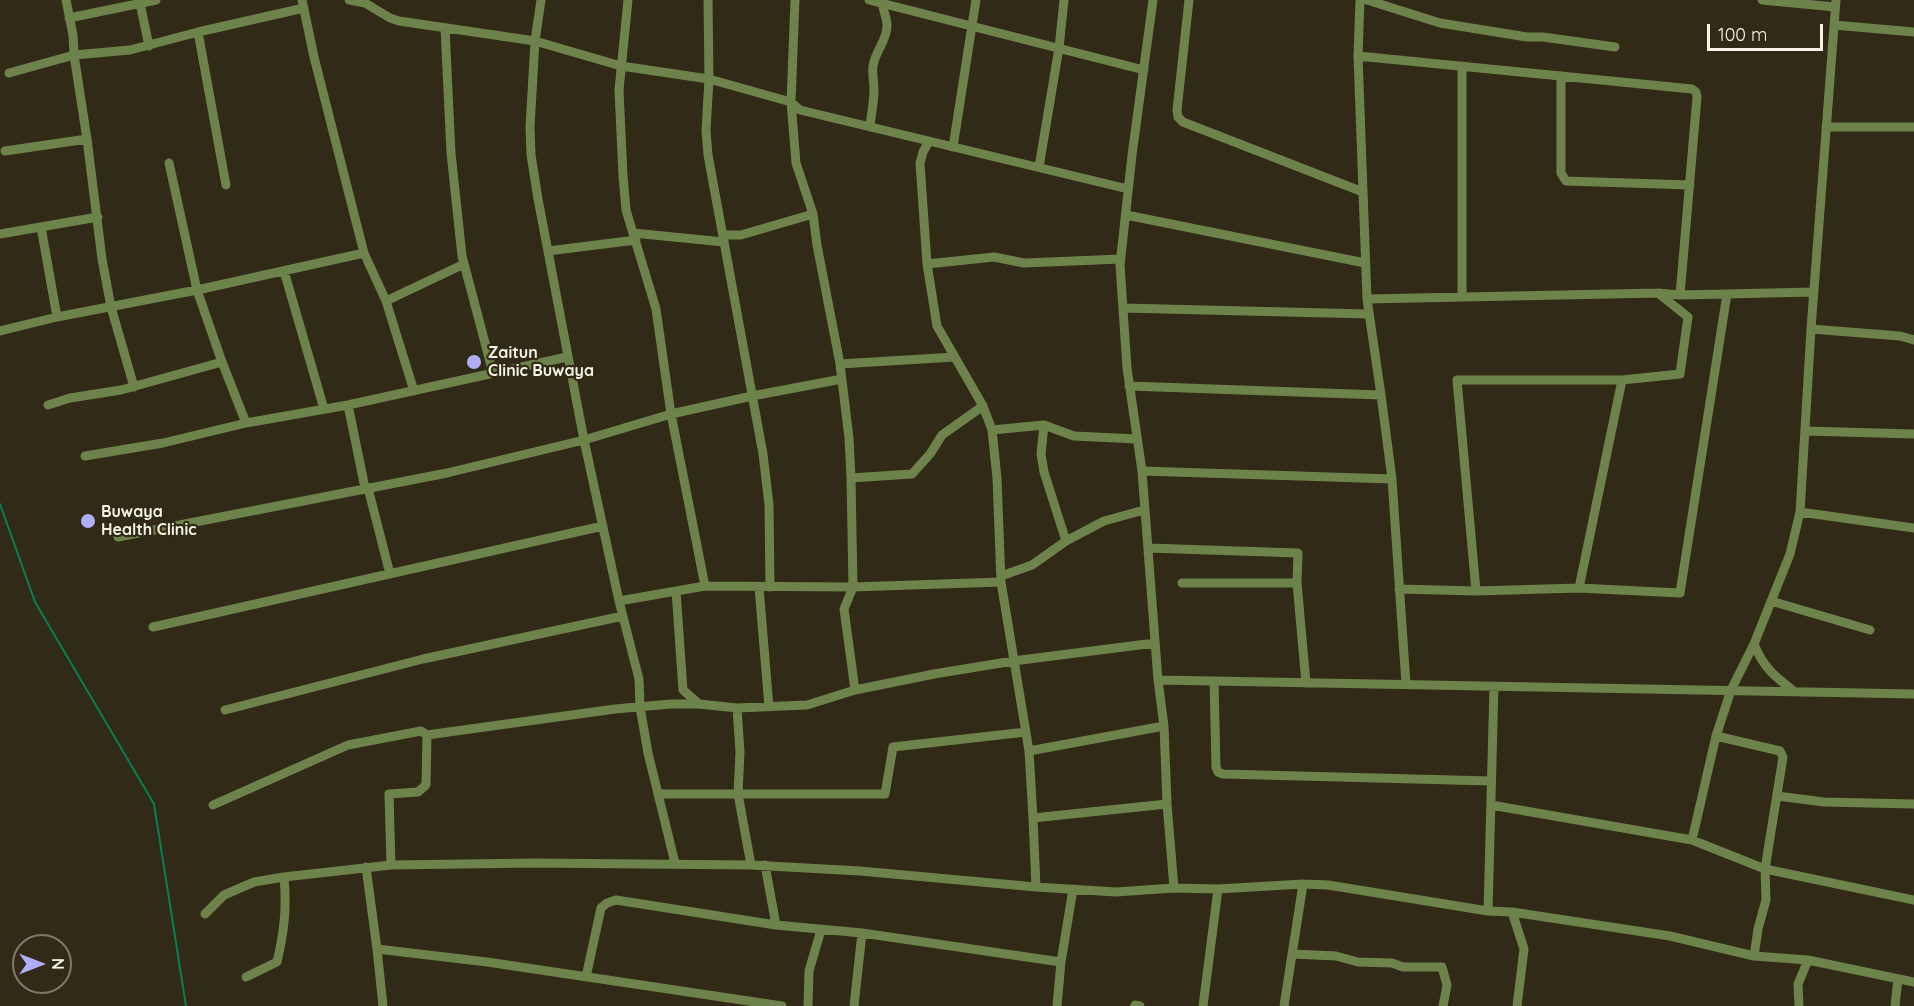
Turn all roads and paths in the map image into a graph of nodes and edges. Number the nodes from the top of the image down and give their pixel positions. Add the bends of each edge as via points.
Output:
1 (66, 0) edge
2 (156, 0) edge
3 (349, 0) edge
4 (541, 0) edge
5 (628, 0) edge
6 (708, 0) edge
7 (795, 0) edge
8 (869, 0) edge
9 (976, 0) edge
10 (1064, 0) edge
11 (1153, 0) edge
12 (1189, 0) edge
13 (1360, 0) edge
14 (1367, 0) edge
15 (1762, 0) edge
16 (883, 2) edge
17 (140, 3) junction
18 (374, 3) edge
19 (1835, 3) edge
20 (303, 4) edge
21 (69, 18) junction
22 (1834, 25) junction
23 (971, 27) junction
24 (445, 28) junction
25 (198, 32) junction
26 (1914, 33) edge
27 (535, 41) junction
28 (149, 46) junction
29 (1615, 47) dead end
30 (1059, 48) junction
31 (74, 55) junction
32 (1358, 56) junction
33 (621, 66) junction
34 (1462, 66) junction
35 (1144, 70) junction
36 (9, 73) dead end
37 (1562, 76) junction
38 (709, 80) junction
39 (791, 102) junction
40 (870, 127) junction
41 (1826, 127) junction
42 (1914, 127) edge
43 (87, 139) junction
44 (929, 141) junction
45 (953, 147) junction
46 (5, 151) dead end
47 (168, 164) dead end
48 (1039, 167) junction
49 (226, 185) dead end
50 (1689, 185) junction
51 (1128, 189) junction
52 (1363, 192) junction
53 (813, 214) junction
54 (1126, 216) junction
55 (98, 217) junction
56 (41, 226) junction
57 (0, 234) edge
58 (634, 236) junction
59 (724, 238) junction
60 (548, 251) junction
61 (364, 253) junction
62 (1121, 260) junction
63 (1365, 263) junction
64 (464, 264) junction
65 (927, 264) junction
66 (284, 271) junction
67 (197, 290) junction
68 (1814, 292) junction
69 (1658, 293) junction
70 (1727, 294) junction
71 (1680, 295) junction
72 (1462, 296) junction
73 (1367, 299) junction
74 (386, 301) junction
75 (111, 306) junction
76 (1123, 308) junction
77 (1368, 314) junction
78 (57, 317) junction
79 (1811, 329) junction
80 (0, 331) edge
81 (1914, 340) edge
82 (567, 357) junction
83 (955, 357) junction
84 (222, 362) junction
85 (840, 364) junction
86 (494, 373) junction
87 (842, 379) junction
88 (1622, 380) junction
89 (1129, 386) junction
90 (134, 387) junction
91 (414, 391) junction
92 (1381, 395) junction
93 (752, 396) junction
94 (48, 405) dead end
95 (348, 405) junction
96 (983, 406) junction
97 (324, 409) junction
98 (671, 414) junction
99 (246, 423) junction
100 (1044, 425) junction
101 (992, 430) junction
102 (1806, 431) junction
103 (1914, 434) edge
104 (1137, 439) junction
105 (584, 440) junction
106 (85, 456) dead end
107 (1142, 471) junction
108 (851, 478) junction
109 (1392, 479) junction
110 (367, 488) junction
111 (1144, 510) junction
112 (1800, 512) junction
113 (603, 526) junction
114 (1914, 528) edge
115 (118, 537) dead end
116 (1066, 541) junction
117 (1148, 548) junction
118 (390, 574) junction
119 (1001, 579) junction
120 (1182, 583) dead end
121 (1297, 583) junction
122 (705, 586) junction
123 (759, 587) junction
124 (770, 587) junction
125 (853, 587) junction
126 (1579, 588) junction
127 (1399, 589) junction
128 (676, 591) junction
129 (1476, 591) junction
130 (619, 601) junction
131 (1771, 601) junction
132 (623, 616) junction
133 (153, 627) dead end
134 (1870, 630) dead end
135 (1155, 643) junction
136 (1754, 644) junction
137 (1013, 661) junction
138 (1158, 680) junction
139 (1214, 681) junction
140 (1306, 683) junction
141 (1406, 684) junction
142 (1494, 686) junction
143 (683, 690) junction
144 (855, 690) junction
145 (1731, 690) junction
146 (1794, 691) junction
147 (1914, 694) edge
148 (671, 704) junction
149 (699, 704) junction
150 (640, 707) junction
151 (769, 707) junction
152 (737, 708) junction
153 (225, 710) dead end
154 (1164, 726) junction
155 (1026, 732) junction
156 (427, 735) junction
157 (1716, 736) junction
158 (1029, 751) junction
159 (1491, 781) junction
160 (658, 794) junction
161 (738, 794) junction
162 (1777, 796) junction
163 (1167, 804) junction
164 (1914, 804) edge
165 (213, 805) dead end
166 (1491, 805) junction
167 (1034, 818) junction
168 (1692, 840) junction
169 (675, 863) junction
170 (751, 865) junction
171 (391, 866) junction
172 (765, 866) junction
173 (366, 867) junction
174 (1766, 869) junction
175 (284, 877) junction
176 (1303, 884) junction
177 (1036, 887) junction
178 (1174, 888) junction
179 (1073, 889) junction
180 (1218, 889) junction
181 (1914, 900) edge
182 (1488, 911) junction
183 (1512, 912) junction
184 (205, 914) dead end
185 (776, 925) junction
186 (821, 930) junction
187 (862, 933) junction
188 (378, 949) junction
189 (1292, 954) junction
190 (1754, 956) junction
191 (1808, 960) junction
192 (1061, 962) junction
193 (246, 977) dead end
194 (586, 977) junction
195 (1898, 979) junction
196 (1914, 982) edge
197 (710, 995) junction
198 (1521, 1004) edge
199 (1135, 1005) edge
200 (383, 1006) edge
201 (710, 1006) edge
202 (782, 1006) edge
203 (808, 1006) edge
204 (854, 1006) edge
205 (1057, 1006) edge
206 (1140, 1006) edge
207 (1203, 1006) edge
208 (1284, 1006) edge
209 (1443, 1006) edge
210 (1799, 1006) edge
211 (1895, 1006) edge

1 - 21 street
2 - 17 street
3 - 18 street
4 - 27 street
5 - 33 street
6 - 38 street
7 - 39 street
8 - 16 street
9 - 23 street
10 - 30 street
11 - 35 street
12 - 52 street via 1178,117
13 - 32 street
14 - 29 street via 1440,23
15 - 19 street
16 - 23 street
16 - 40 street via 887,27 873,67
17 - 21 street
17 - 28 street
18 - 24 street via 390,18
19 - 22 street
20 - 25 street
20 - 61 street
21 - 31 street
22 - 26 street
22 - 41 street
23 - 30 street
23 - 45 street
24 - 27 street
24 - 64 street via 451,153
25 - 28 street
25 - 49 street
27 - 33 street
27 - 60 street via 531,155
28 - 31 street
30 - 35 street
30 - 48 street
31 - 36 street
31 - 43 street
32 - 34 street
32 - 52 street
33 - 38 street
33 - 58 street via 622,176
34 - 37 street
34 - 72 street
35 - 51 street
37 - 50 street via 1696,92
37 - 50 street via 1561,173 1566,181
38 - 39 street
38 - 59 street via 707,139
39 - 40 street via 800,110
39 - 53 street via 796,164
40 - 44 street
41 - 42 street
41 - 68 street
43 - 46 street
43 - 55 street
44 - 45 street
44 - 65 street via 920,163
45 - 48 street
47 - 67 street
48 - 51 street
50 - 71 street
51 - 54 street
52 - 63 street
53 - 59 street
53 - 85 street
54 - 62 street
54 - 63 street
55 - 56 street
55 - 75 street
56 - 57 street
56 - 78 street
58 - 59 street
58 - 60 street
58 - 98 street via 656,309
59 - 93 street
60 - 82 street
61 - 66 street
61 - 74 street
62 - 65 street via 1024,263 994,257
62 - 76 street
63 - 73 street
64 - 74 street
64 - 86 street
65 - 83 street via 937,327
66 - 67 street
66 - 97 street
67 - 75 street
67 - 84 street
68 - 70 street
68 - 79 street
69 - 71 street
69 - 72 street
69 - 88 street via 1688,317 1680,374
70 - 71 street
70 - 126 street via 1680,593
72 - 73 street
73 - 77 street
74 - 91 street
75 - 78 street
75 - 90 street
76 - 77 street
76 - 89 street
77 - 92 street
78 - 80 street
79 - 81 street
79 - 102 street
82 - 86 street
82 - 105 street
83 - 85 street
83 - 96 street
84 - 90 street
84 - 99 street
85 - 87 street
86 - 91 street
87 - 93 street
87 - 108 street
88 - 126 street
88 - 129 street via 1457,380
89 - 92 street
89 - 104 street
90 - 94 street
91 - 95 street
92 - 109 street
93 - 98 street
93 - 124 street via 769,505
95 - 97 street
95 - 110 street
96 - 101 street
96 - 108 street via 942,435 912,474
97 - 99 street
98 - 105 street
98 - 122 street
99 - 106 street
100 - 101 street
100 - 104 street via 1074,436
100 - 116 street via 1044,472
101 - 119 street
102 - 103 street
102 - 112 street
104 - 107 street
105 - 110 street
105 - 113 street
107 - 109 street
107 - 111 street
108 - 125 street
109 - 127 street
110 - 115 street
110 - 118 street
111 - 116 street via 1104,521
111 - 117 street
112 - 114 street
112 - 131 street via 1790,554
113 - 118 street
113 - 130 street
116 - 119 street via 1032,565
117 - 121 street via 1298,553
117 - 135 street
118 - 133 street
119 - 125 street
119 - 137 street
120 - 121 street
121 - 140 street
122 - 123 street
122 - 128 street
123 - 124 street
123 - 151 street
124 - 125 street
125 - 144 street via 844,609
126 - 129 street
127 - 129 street
127 - 141 street
128 - 130 street
128 - 143 street
130 - 132 street
131 - 134 street
131 - 136 street
132 - 150 street via 639,679
132 - 153 street via 423,659
135 - 137 street
135 - 138 street
136 - 145 street
136 - 146 street via 1773,675
137 - 144 street
137 - 155 street
138 - 139 street
138 - 154 street
139 - 140 street
139 - 159 street via 1216,767 1223,774
140 - 141 street
141 - 142 street
142 - 145 street
142 - 159 street
143 - 148 street
143 - 149 street
144 - 151 street via 807,705
145 - 146 street
145 - 157 street
146 - 147 street
148 - 149 street
148 - 150 street
149 - 152 street
150 - 156 street
150 - 160 street
151 - 152 street
152 - 161 street
154 - 158 street
154 - 163 street
155 - 158 street
155 - 161 street via 893,747 885,794
156 - 165 street via 421,731 348,745
156 - 171 street via 426,785 418,792 389,794
157 - 162 street via 1780,751 1783,757
157 - 168 street
158 - 167 street
159 - 166 street
160 - 161 street
160 - 169 street
161 - 170 street
162 - 164 street via 1824,802
162 - 174 street
163 - 167 street
163 - 178 street
166 - 168 street
166 - 182 street
167 - 177 street
168 - 174 street
169 - 170 street
169 - 171 street
170 - 172 street
171 - 173 street
172 - 177 street
172 - 185 street
173 - 175 street
173 - 188 street
174 - 181 street
174 - 190 street via 1766,900
175 - 184 street via 254,882 224,895
175 - 193 street via 284,931 277,962
176 - 180 street
176 - 182 street
176 - 189 street
177 - 179 street
178 - 179 street via 1116,892
178 - 180 street
179 - 192 street
180 - 207 street
182 - 183 street
183 - 190 street via 1670,936
183 - 198 street via 1524,949
185 - 186 street
185 - 194 street via 616,900 601,908
186 - 187 street
186 - 203 street via 809,971
187 - 192 street
187 - 204 street
188 - 194 street
188 - 200 street
189 - 208 street
189 - 209 street via 1442,968 1446,985
190 - 191 street
191 - 195 street
191 - 210 street via 1798,984
192 - 205 street
194 - 197 street
195 - 196 street
195 - 211 street
197 - 201 street
197 - 202 street
199 - 206 street

